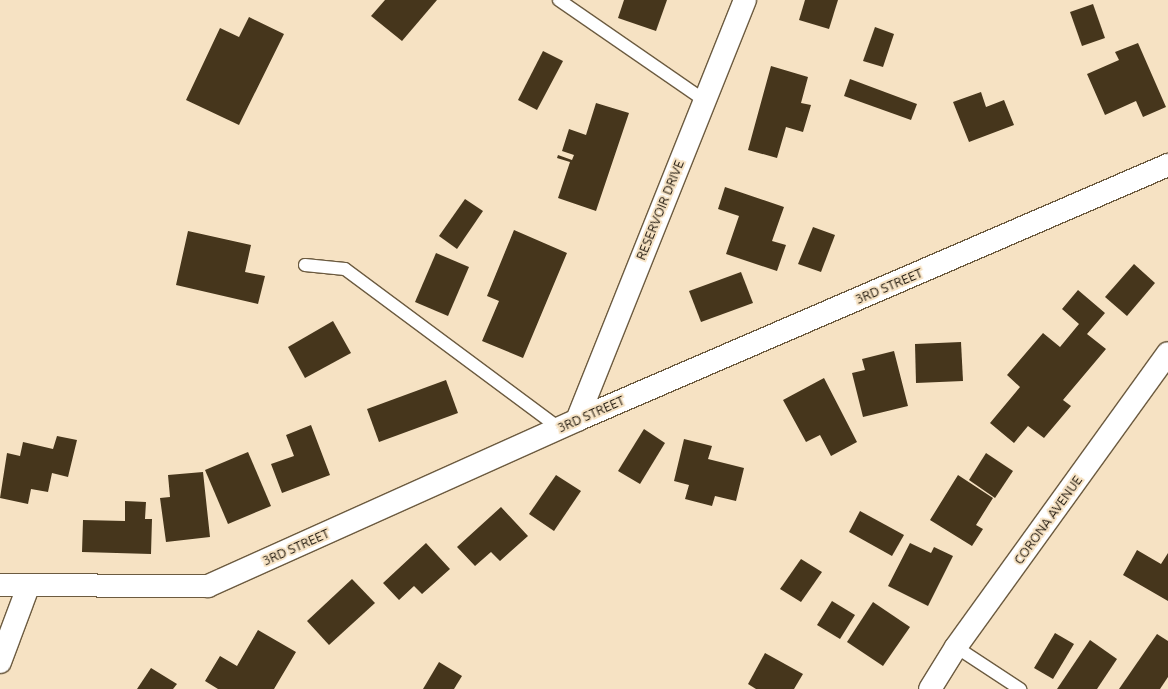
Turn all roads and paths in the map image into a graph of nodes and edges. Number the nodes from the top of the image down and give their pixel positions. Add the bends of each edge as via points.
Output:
1 (559, 0) edge
2 (745, 0) edge
3 (704, 100) junction
4 (1168, 165) edge
5 (305, 265) dead end
6 (1168, 353) edge
7 (568, 424) junction
8 (0, 585) edge
9 (28, 587) junction
10 (956, 648) junction
11 (0, 662) edge
12 (930, 689) edge
13 (1020, 689) edge

1 - 3 lane
2 - 3 street, RESERVOIR DRIVE
3 - 7 street, RESERVOIR DRIVE
4 - 7 street, 3RD STREET
5 - 7 lane via 345,269
6 - 10 street, CORONA AVENUE
7 - 9 street, 3RD STREET via 208,586
8 - 9 street, 3RD STREET
9 - 11 street
10 - 12 street, CORONA AVENUE
10 - 13 lane

